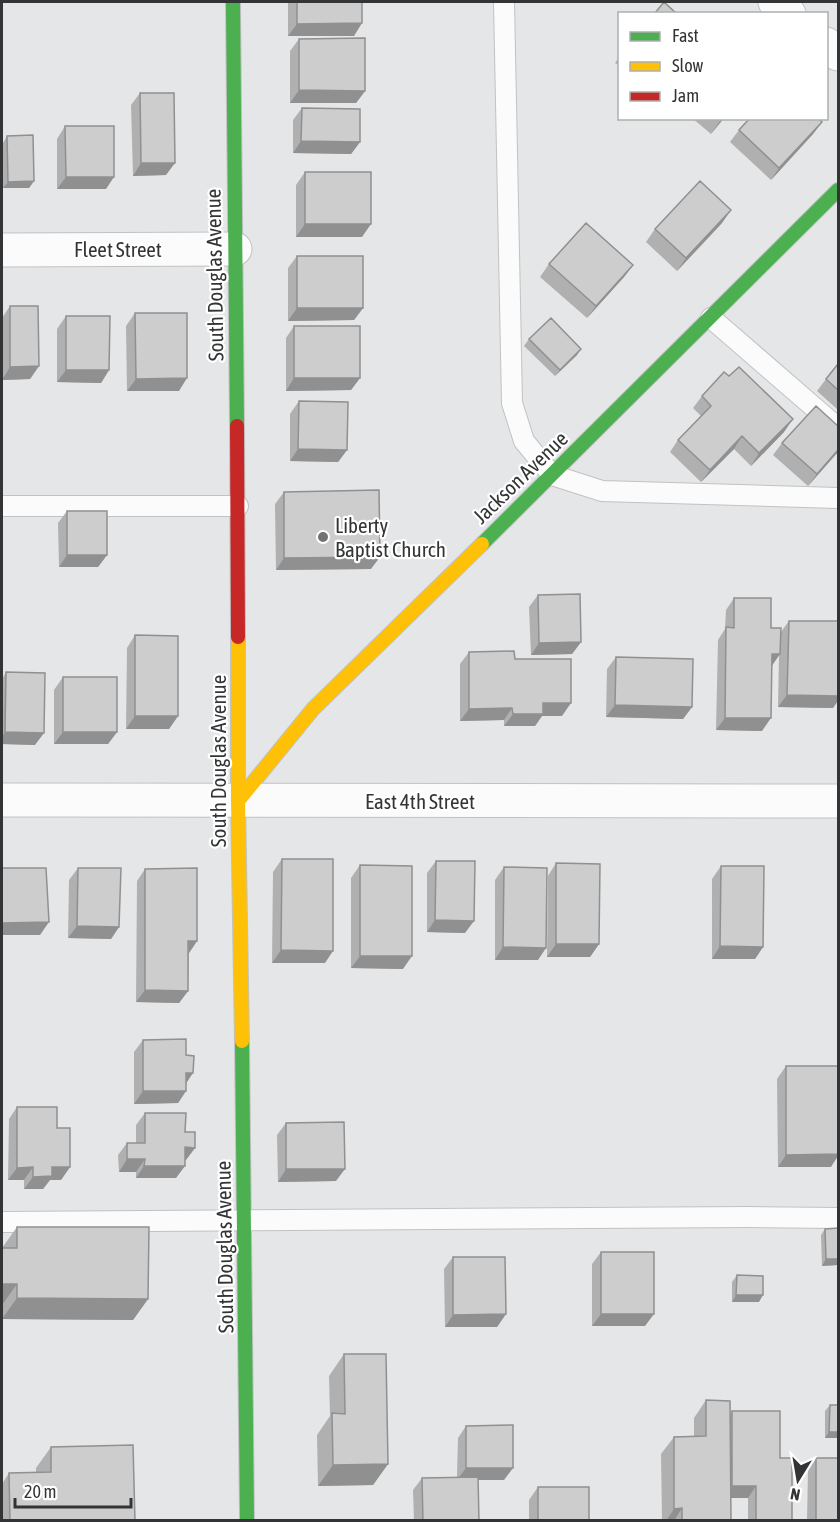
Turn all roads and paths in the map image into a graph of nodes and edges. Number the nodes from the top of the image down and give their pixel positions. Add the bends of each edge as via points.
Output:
1 (233, 2) edge
2 (504, 2) edge
3 (775, 2) edge
4 (787, 12) edge
5 (838, 190) edge
6 (235, 249) junction
7 (2, 250) edge
8 (711, 318) junction
9 (838, 428) edge
10 (552, 475) junction
11 (838, 498) edge
12 (2, 506) edge
13 (238, 506) junction
14 (2, 800) edge
15 (238, 801) junction
16 (838, 801) edge
17 (838, 1218) edge
18 (245, 1221) junction
19 (2, 1222) edge
20 (247, 1521) edge

1 - 6 street, South Douglas Avenue
2 - 10 lane via 512,402 524,441
3 - 4 street
5 - 8 street, Jackson Avenue
6 - 7 street, Fleet Street
6 - 13 street, South Douglas Avenue
8 - 9 lane
8 - 10 street, Jackson Avenue
10 - 11 lane via 602,491
10 - 15 street, Jackson Avenue via 313,709
12 - 13 lane
13 - 15 street, South Douglas Avenue
14 - 15 street, East 4th Street
15 - 16 street, East 4th Street
15 - 18 street, South Douglas Avenue
17 - 18 lane
18 - 19 lane
18 - 20 street, South Douglas Avenue

